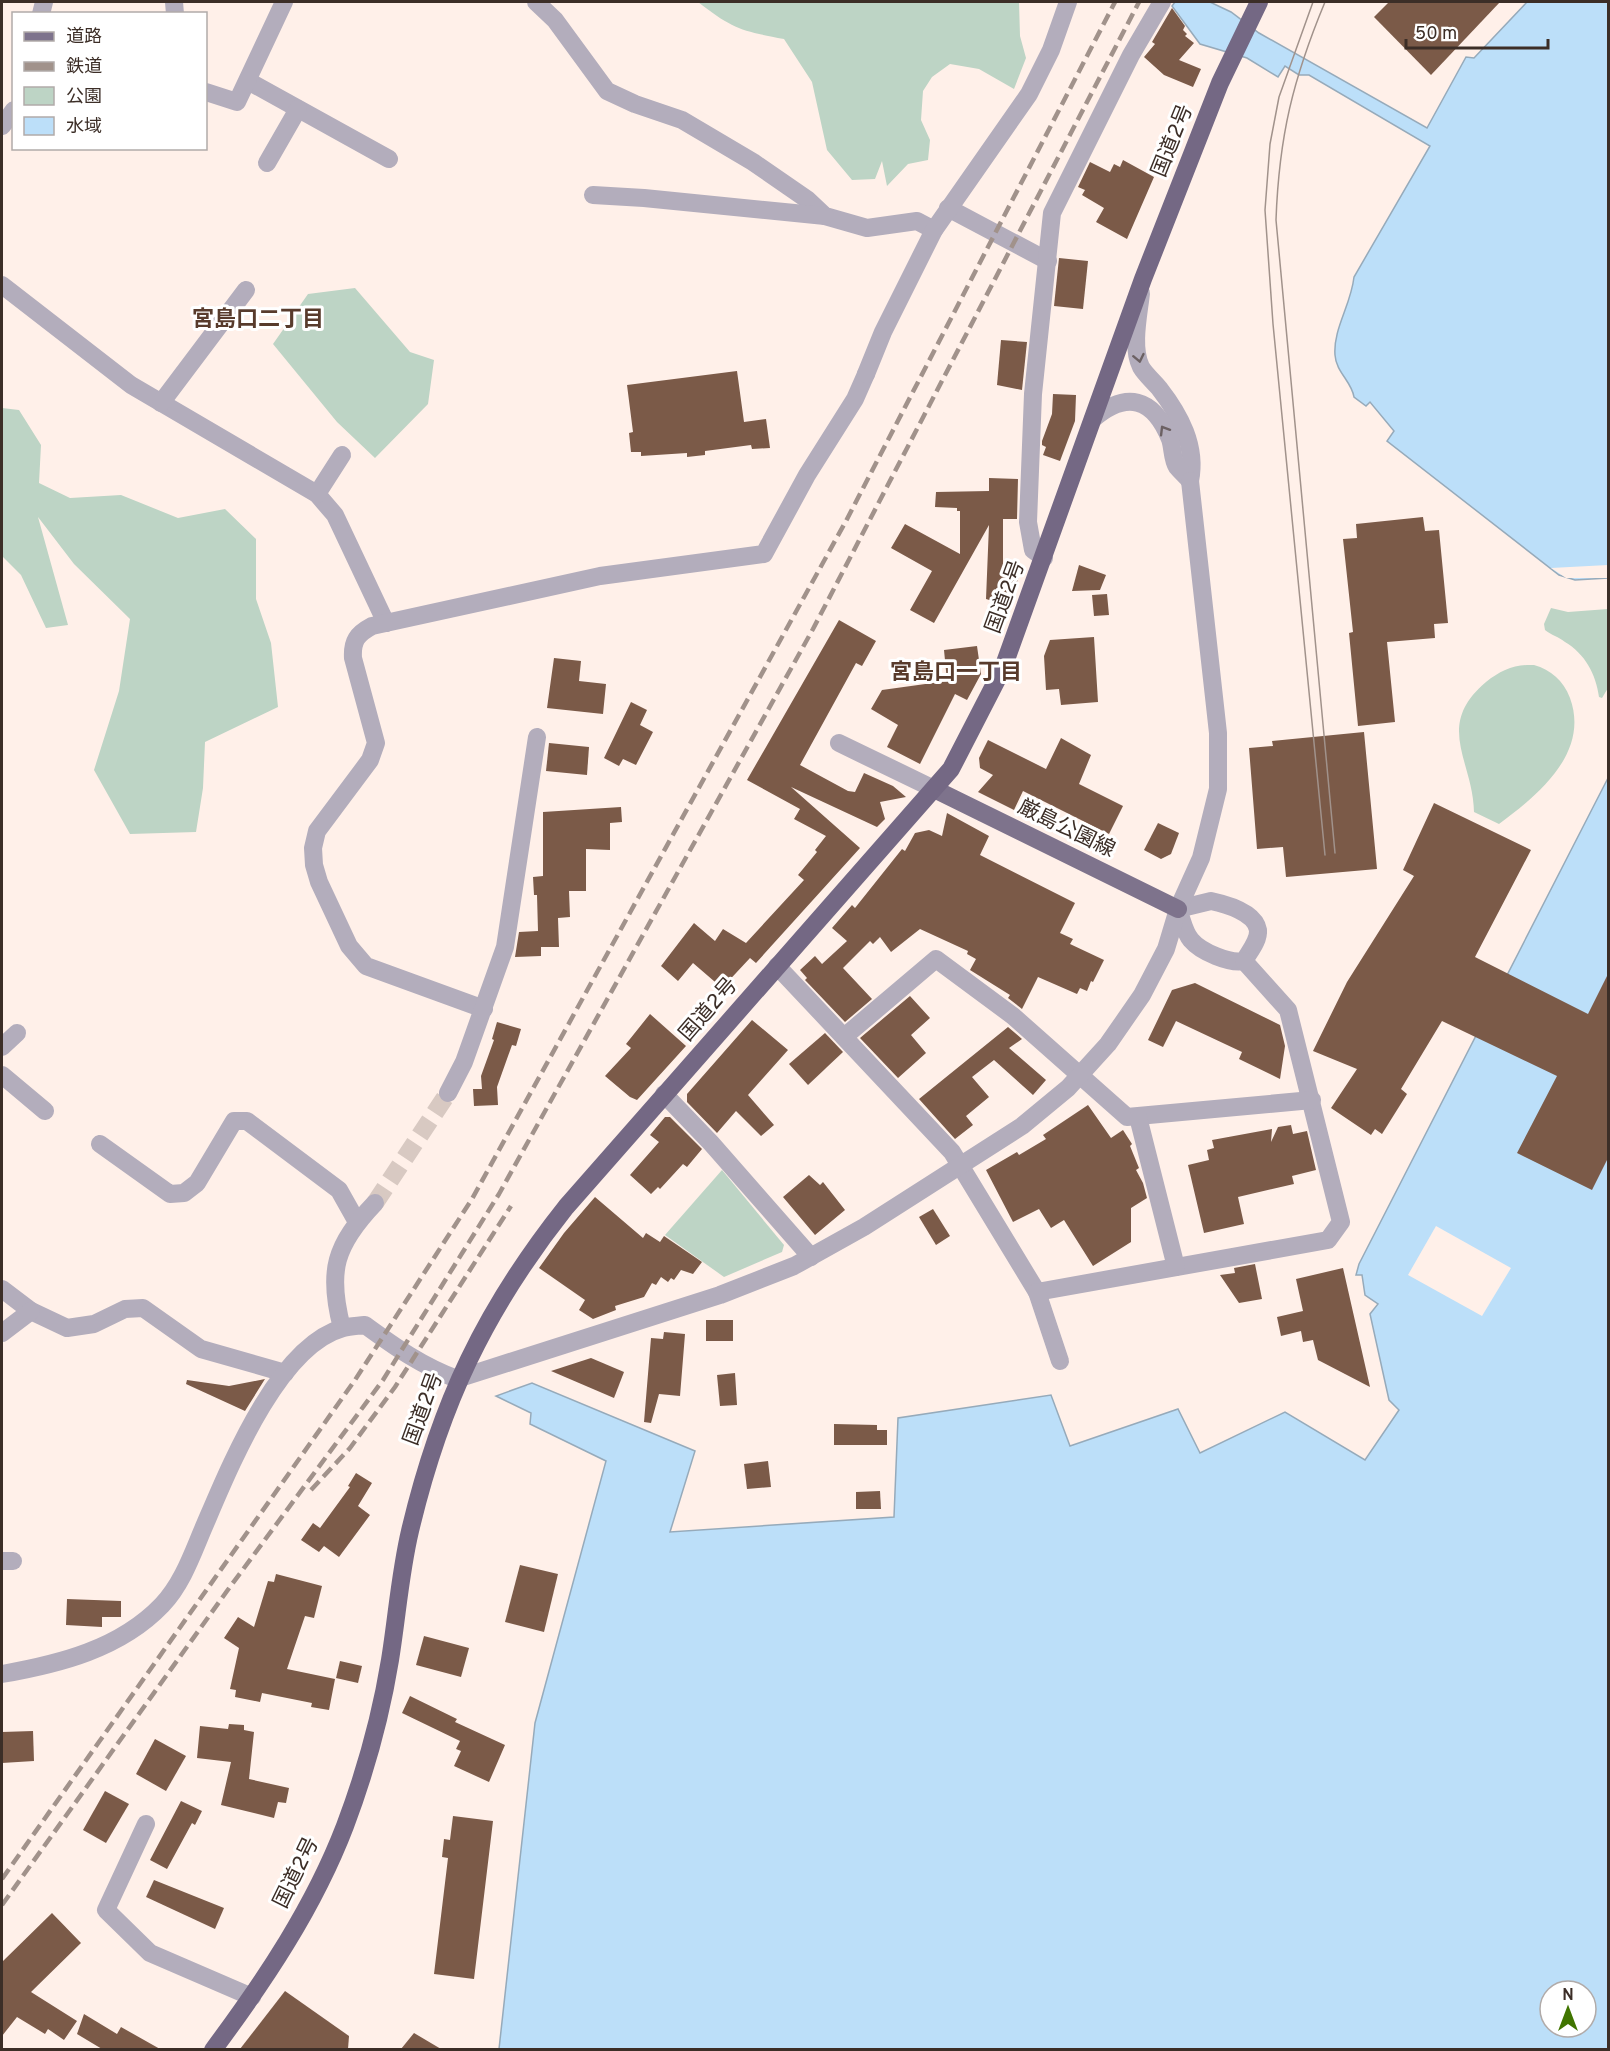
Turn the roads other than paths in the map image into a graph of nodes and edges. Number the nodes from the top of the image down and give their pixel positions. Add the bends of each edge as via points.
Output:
1 (284, 2) edge
2 (536, 2) edge
3 (1068, 2) edge
4 (1162, 2) edge
5 (1259, 2) edge
6 (248, 81) junction
7 (207, 92) edge
8 (298, 109) junction
9 (12, 113) edge
10 (2, 126) edge
11 (388, 159) dead end
12 (267, 163) dead end
13 (593, 195) dead end
14 (948, 208) junction
15 (825, 216) junction
16 (934, 230) junction
17 (1048, 261) junction
18 (1143, 279) junction
19 (2, 285) edge
20 (246, 290) dead end
21 (161, 403) junction
22 (1093, 419) junction
23 (342, 455) dead end
24 (1190, 481) junction
25 (318, 494) junction
26 (1044, 558) junction
27 (386, 622) junction
28 (537, 737) dead end
29 (839, 743) dead end
30 (934, 789) junction
31 (1178, 909) junction
32 (1244, 961) junction
33 (777, 966) junction
34 (484, 1009) junction
35 (17, 1033) dead end
36 (844, 1037) junction
37 (2, 1047) edge
38 (2, 1075) edge
39 (1081, 1075) junction
40 (448, 1093) tunnel mouth
41 (664, 1094) junction
42 (1312, 1100) junction
43 (45, 1111) dead end
44 (1138, 1117) junction
45 (100, 1144) dead end
46 (960, 1166) junction
47 (375, 1203) tunnel mouth
48 (357, 1222) junction
49 (811, 1257) junction
50 (1176, 1267) junction
51 (2, 1289) edge
52 (1037, 1292) junction
53 (31, 1311) junction
54 (342, 1328) junction
55 (2, 1333) edge
56 (1060, 1361) dead end
57 (285, 1373) junction
58 (458, 1379) junction
59 (2, 1674) edge
60 (146, 1824) dead end
61 (252, 1996) junction
62 (213, 2049) edge

1 - 6 street
2 - 15 street via 555,20 607,91 682,120 781,181
3 - 14 street via 1051,50 1029,94
4 - 17 street via 1052,213
5 - 18 highway, 国道2号 via 1232,56
6 - 7 street via 237,102
6 - 8 street
8 - 11 street
8 - 12 street
9 - 10 street
13 - 15 street
14 - 16 street
14 - 17 street
15 - 16 street via 867,228 917,221
16 - 27 street via 883,332 855,399 764,554 600,576
17 - 26 street via 1033,394 1028,522 1033,550
18 - 22 highway, 国道2号
18 -> 24 street via 1138,360 1182,424 1191,453
19 - 21 street via 131,385
20 - 21 street
21 - 25 street
24 -> 22 street via 1176,465 1162,424 1143,404 1123,401
22 - 26 highway, 国道2号
23 - 25 street
24 - 31 street via 1218,733 1219,775 1201,858
25 - 27 street via 335,515
26 - 30 highway, 国道2号 via 991,694 951,769
27 - 34 street via 360,632 352,644 376,743 370,760 318,831 314,865 349,946 366,966
28 - 34 street via 505,947
29 - 30 street
30 - 31 main road, 厳島公園線
30 - 33 highway, 国道2号
31 - 32 street via 1192,942 1232,962
31 - 32 street via 1211,901 1245,914 1258,930
31 - 39 street via 1166,949 1142,995
32 - 42 street via 1288,1010
33 - 36 street
33 - 41 highway, 国道2号
34 - 40 street
35 - 37 street
36 - 39 street via 936,959 1013,1016
36 - 46 street via 952,1152
38 - 43 street
39 - 44 street via 1127,1117
39 - 46 street via 1045,1109
41 - 49 street
41 - 58 highway, 国道2号 via 523,1262
42 - 44 street
42 - 50 street via 1341,1222 1328,1240
44 - 50 street
45 - 48 street via 170,1194 184,1193 197,1183 234,1121 247,1121 339,1190
46 - 49 street
46 - 52 street
47 - 48 street
48 - 54 street via 341,1246 334,1273
49 - 58 street via 720,1295
50 - 52 street
51 - 53 street
52 - 56 street
53 - 55 street
53 - 57 street via 67,1328 94,1324 125,1309 143,1308 201,1349
54 - 57 street via 312,1346
54 - 58 street via 365,1325 401,1353
57 - 59 street via 244,1434 186,1568 163,1604 134,1629 81,1655
58 - 61 highway, 国道2号 via 429,1459 409,1533 390,1662 373,1738 345,1826 313,1898
60 - 61 street via 106,1910 150,1953
61 - 62 highway, 国道2号

